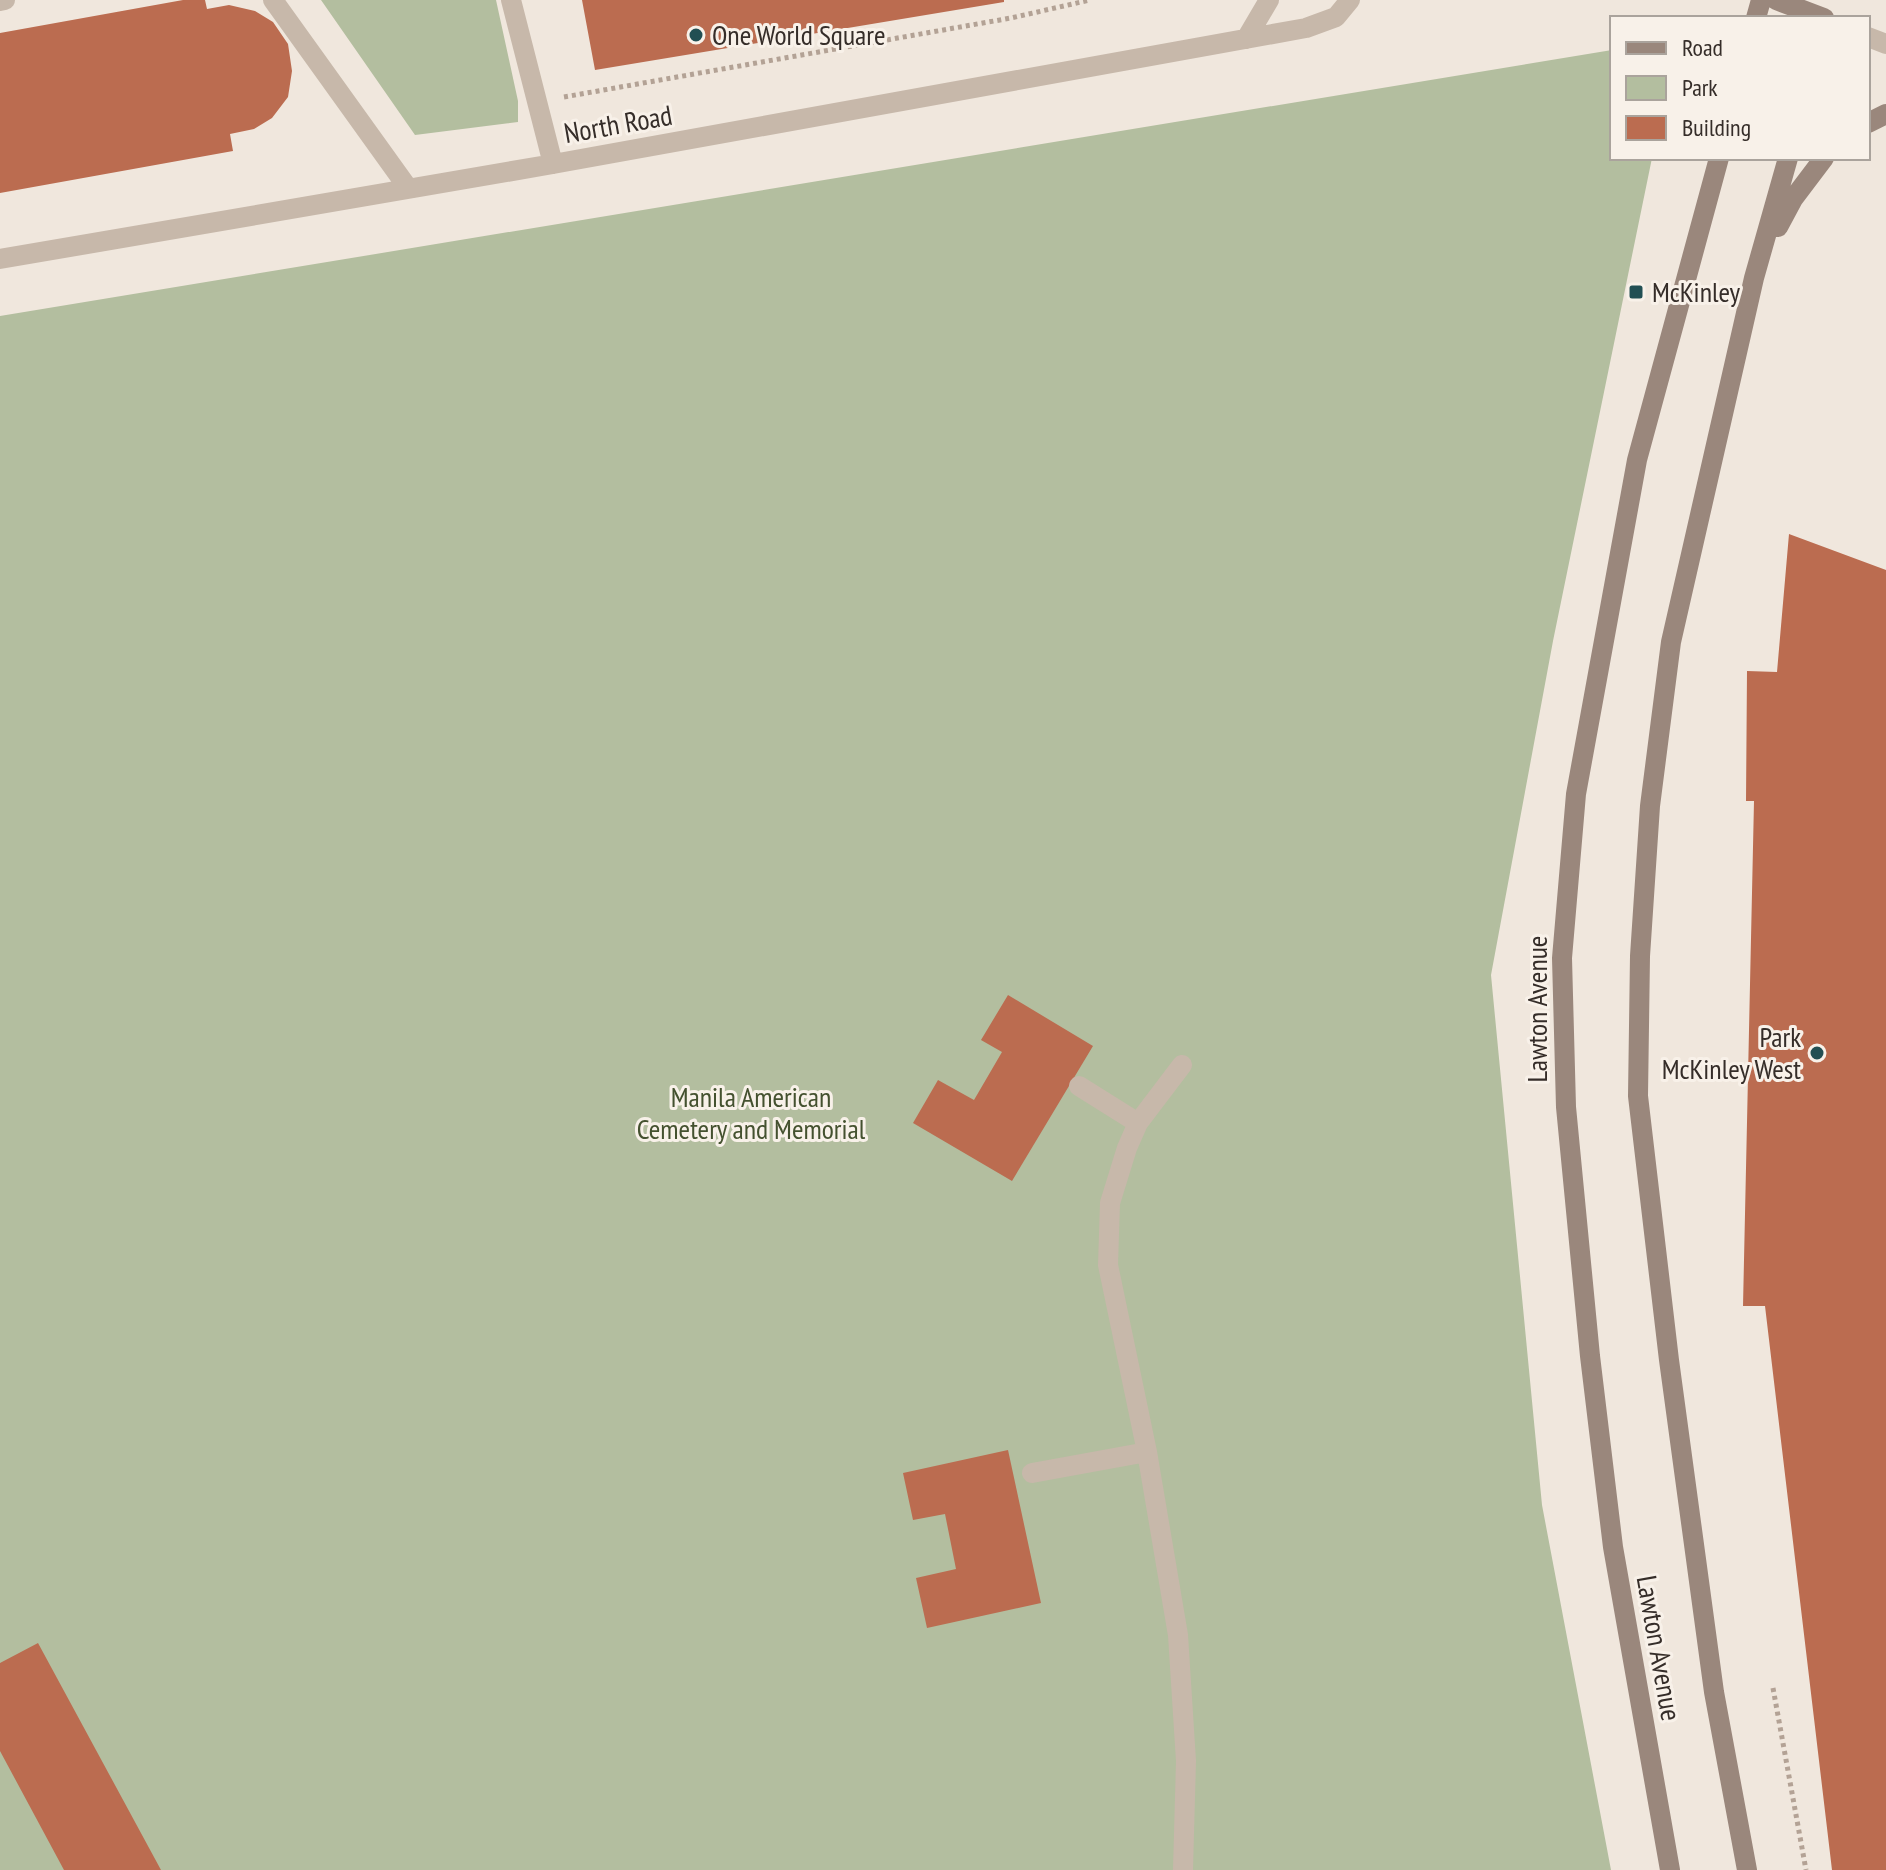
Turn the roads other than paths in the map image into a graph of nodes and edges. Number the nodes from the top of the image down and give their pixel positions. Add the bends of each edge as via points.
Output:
1 (273, 0) edge
2 (511, 0) edge
3 (1269, 0) edge
4 (1350, 0) edge
5 (1776, 0) edge
6 (1820, 16) edge
7 (1246, 39) junction
8 (1718, 160) edge
9 (1787, 160) edge
10 (1822, 160) edge
11 (553, 164) junction
12 (408, 188) junction
13 (0, 259) edge
14 (1754, 278) junction
15 (1182, 1065) dead end
16 (1079, 1086) dead end
17 (1138, 1123) junction
18 (1147, 1452) junction
19 (1032, 1473) dead end
20 (1183, 1870) edge
21 (1670, 1870) edge
22 (1747, 1870) edge

1 - 12 street
2 - 11 street
3 - 7 street
4 - 7 street, North Road via 1336,17 1321,23
5 - 6 main road
7 - 11 street, North Road
8 - 21 main road, Lawton Avenue via 1637,460 1576,794 1562,958 1566,1107 1590,1356 1611,1533
9 - 14 main road, Lawton Avenue
10 - 14 main road via 1793,199
11 - 12 street, North Road
12 - 13 street, North Road
14 - 22 main road, Lawton Avenue via 1671,642 1650,806 1638,1096 1714,1692
15 - 17 street
16 - 17 street
17 - 18 street via 1110,1203 1108,1265
18 - 19 street
18 - 20 street via 1178,1635 1186,1761

